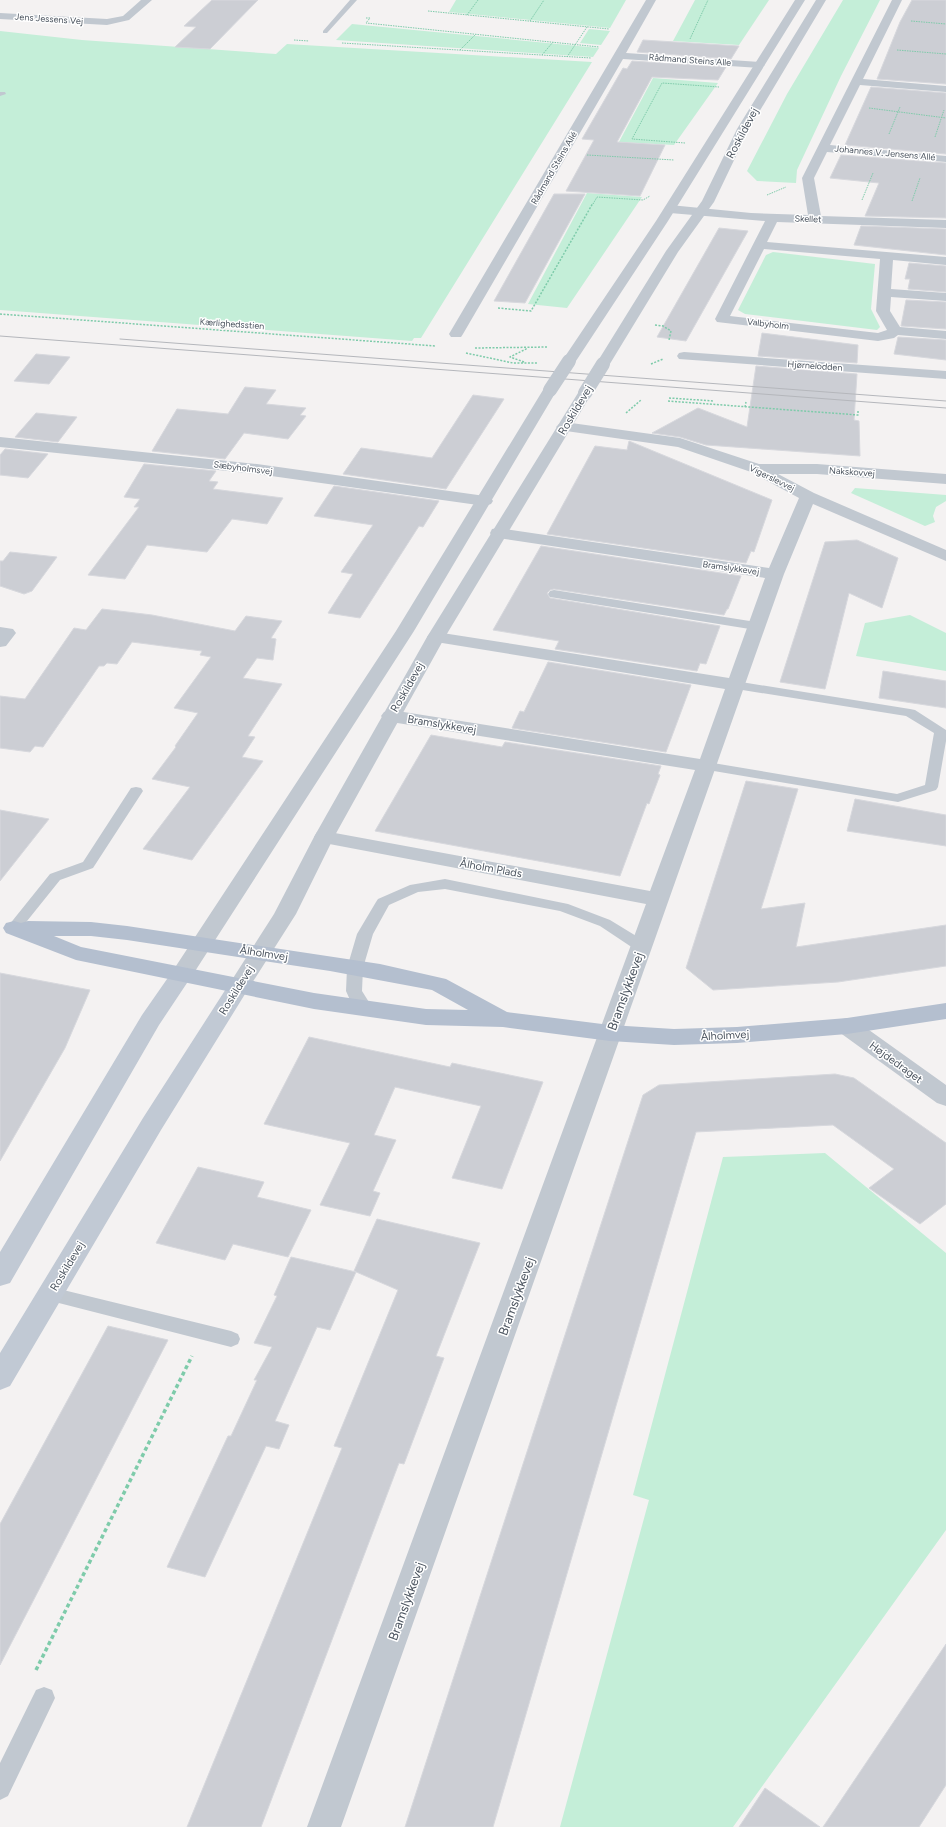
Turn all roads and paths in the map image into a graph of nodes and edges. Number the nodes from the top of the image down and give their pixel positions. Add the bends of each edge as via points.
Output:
1 (147, 0) edge
2 (354, 0) edge
3 (478, 0) edge
4 (544, 0) edge
5 (651, 0) edge
6 (708, 0) edge
7 (800, 0) edge
8 (821, 0) edge
9 (897, 0) edge
10 (428, 11) dead end
11 (108, 13) dead end
12 (467, 15) junction
13 (1, 16) edge
14 (360, 17) dead end
15 (888, 19) junction
16 (530, 21) junction
17 (98, 22) junction
18 (946, 24) edge
19 (587, 27) junction
20 (325, 32) dead end
21 (633, 32) junction
22 (477, 34) junction
23 (696, 39) dead end
24 (294, 40) dead end
25 (309, 41) dead end
26 (553, 42) junction
27 (338, 43) dead end
28 (576, 44) junction
29 (874, 48) junction
30 (459, 50) junction
31 (946, 54) edge
32 (542, 55) junction
33 (620, 55) junction
34 (567, 57) junction
35 (760, 64) junction
36 (857, 82) junction
37 (745, 89) junction
38 (946, 89) edge
39 (844, 106) junction
40 (946, 118) edge
41 (711, 143) junction
42 (824, 148) junction
43 (562, 154) junction
44 (946, 159) edge
45 (698, 162) junction
46 (808, 182) junction
47 (762, 197) dead end
48 (673, 204) junction
49 (702, 212) junction
50 (773, 218) junction
51 (815, 219) junction
52 (946, 224) edge
53 (759, 245) junction
54 (888, 257) junction
55 (946, 262) edge
56 (884, 292) junction
57 (946, 297) edge
58 (473, 306) junction
59 (0, 314) edge
60 (630, 322) junction
61 (895, 332) junction
62 (456, 334) dead end
63 (946, 335) edge
64 (438, 346) dead end
65 (578, 346) junction
66 (470, 348) dead end
67 (529, 348) junction
68 (463, 353) dead end
69 (684, 356) joint
70 (665, 358) junction
71 (651, 364) dead end
72 (946, 375) edge
73 (669, 398) dead end
74 (668, 401) dead end
75 (714, 401) dead end
76 (746, 402) dead end
77 (745, 407) junction
78 (858, 411) dead end
79 (564, 427) junction
80 (0, 442) edge
81 (757, 469) junction
82 (946, 479) edge
83 (808, 496) junction
84 (485, 501) junction
85 (498, 533) junction
86 (946, 556) edge
87 (774, 574) junction
88 (554, 594) dead end
89 (756, 626) junction
90 (0, 632) edge
91 (436, 637) junction
92 (0, 642) edge
93 (735, 685) junction
94 (391, 716) junction
95 (707, 766) junction
96 (136, 791) dead end
97 (324, 837) junction
98 (658, 899) junction
99 (7, 927) edge
100 (201, 943) junction
101 (641, 946) junction
102 (260, 952) junction
103 (355, 968) junction
104 (182, 974) junction
105 (239, 986) junction
106 (364, 1007) junction
107 (946, 1011) edge
108 (503, 1019) junction
109 (846, 1026) junction
110 (610, 1033) junction
111 (946, 1097) edge
112 (0, 1274) edge
113 (51, 1294) junction
114 (204, 1332) junction
115 (231, 1339) dead end
116 (0, 1378) edge
117 (35, 1672) dead end
118 (44, 1698) dead end
119 (0, 1788) edge
120 (324, 1827) edge

1 - 17 street, Jens Jessens Vej via 126,18
2 - 20 lane
3 - 12 path
4 - 16 path
5 - 21 street, Rådmand Steins Allé
6 - 23 path via 688,39
7 - 35 street, Roskildevej
8 - 49 street, Roskildevej via 743,130
9 - 15 street, Johannes V. Jensens Allé
10 - 12 path
11 - 17 street
12 - 16 path
13 - 17 street, Jens Jessens Vej
14 - 22 path via 370,18 366,23
15 - 18 path
15 - 29 street, Johannes V. Jensens Allé
16 - 19 path
19 - 21 path
19 - 28 path
21 - 33 street, Rådmand Steins Allé
22 - 26 path
22 - 30 path
24 - 25 path
26 - 28 path
26 - 32 path
27 - 30 path
28 - 33 path
28 - 34 path
29 - 31 path
29 - 36 street, Johannes V. Jensens Allé
30 - 32 path
32 - 34 path
33 - 34 path
33 - 35 street, Rådmand Steins Alle
33 - 43 street, Rådmand Steins Allé
35 - 37 street, Roskildevej
36 - 38 street
36 - 39 street, Johannes V. Jensens Allé
37 - 41 street, Roskildevej
37 - 41 path via 662,83 632,139
39 - 40 path
39 - 42 street, Johannes V. Jensens Allé
41 - 45 street, Roskildevej
42 - 44 street, Johannes V. Jensens Allé
42 - 46 street, Johannes V. Jensens Allé
43 - 45 path
43 - 58 street, Rådmand Steins Allé
45 - 48 street, Roskildevej
46 - 47 path via 788,186
46 - 51 street
48 - 49 street, Skellet
48 - 58 path via 650,196 642,200 597,197 530,311
48 - 65 street, Roskildevej
49 - 50 street, Skellet
49 - 60 street, Roskildevej via 672,251
50 - 51 street, Skellet
50 - 53 street, Valbyholm
51 - 52 street, Skellet
53 - 54 street
53 - 61 street, Valbyholm via 722,319 878,337
54 - 55 street
54 - 56 street
56 - 57 street
56 - 61 street via 883,311
58 - 62 street, Rådmand Steins Allé
59 - 64 path, Kærlighedsstien
60 - 70 path via 669,328 671,331
60 - 79 street, Roskildevej, bridge
61 - 63 street, Valbyholm
65 - 67 path
65 - 84 street, Roskildevej, bridge
66 - 67 path
67 - 68 path via 510,357 526,363 512,363
69 - 70 path
69 - 72 street, Hjørnelodden
70 - 71 path
73 - 75 path
74 - 77 path
76 - 77 path
77 - 78 path via 854,415 858,415
79 - 81 street, Vigerslevvej via 680,443
79 - 85 street, Roskildevej
80 - 84 street, Sæbyholmsvej via 257,469
81 - 82 street, Nakskovvej via 817,469
81 - 83 street, Vigerslevvej
83 - 86 street, Vigerslevvej
83 - 87 street, Bramslykkevej
84 - 100 street, Roskildevej via 405,631
85 - 87 street, Bramslykkevej
85 - 91 street, Roskildevej
87 - 89 street, Bramslykkevej
88 - 89 lane
89 - 93 street, Bramslykkevej
90 - 92 street via 7,633
91 - 93 street
91 - 94 street, Roskildevej
93 - 95 street, Bramslykkevej
93 - 95 lane via 910,712 941,732 931,787 898,798
94 - 95 street, Bramslykkevej
94 - 97 street, Roskildevej
95 - 98 street, Bramslykkevej
96 - 99 lane via 88,865 55,877
97 - 98 street, Ålholm Plads
97 - 102 street, Roskildevej via 285,914
98 - 101 street, Bramslykkevej
99 - 100 main road, Ålholmvej via 91,929
99 - 104 main road, Ålholmvej via 76,953
100 - 102 main road, Ålholmvej
100 - 104 street, Roskildevej
101 - 103 lane via 605,923 563,907 445,884 415,888 383,902 365,934
101 - 110 street, Bramslykkevej
102 - 103 main road, Ålholmvej
102 - 105 street, Roskildevej
103 - 106 lane via 354,991
103 - 108 main road, Ålholmvej via 438,984
104 - 105 main road, Ålholmvej
104 - 112 main road, Roskildevej via 150,1021
105 - 106 main road, Ålholmvej via 314,1001
105 - 113 main road, Roskildevej via 152,1124
106 - 108 main road, Ålholmvej via 426,1017
107 - 109 main road, Ålholmvej
108 - 110 main road, Ålholmvej
109 - 110 main road, Ålholmvej via 737,1035 674,1037
109 - 111 street, Højdedraget
110 - 120 street, Bramslykkevej
113 - 114 lane
113 - 116 main road, Roskildevej
114 - 115 lane
114 - 117 path
118 - 119 lane

